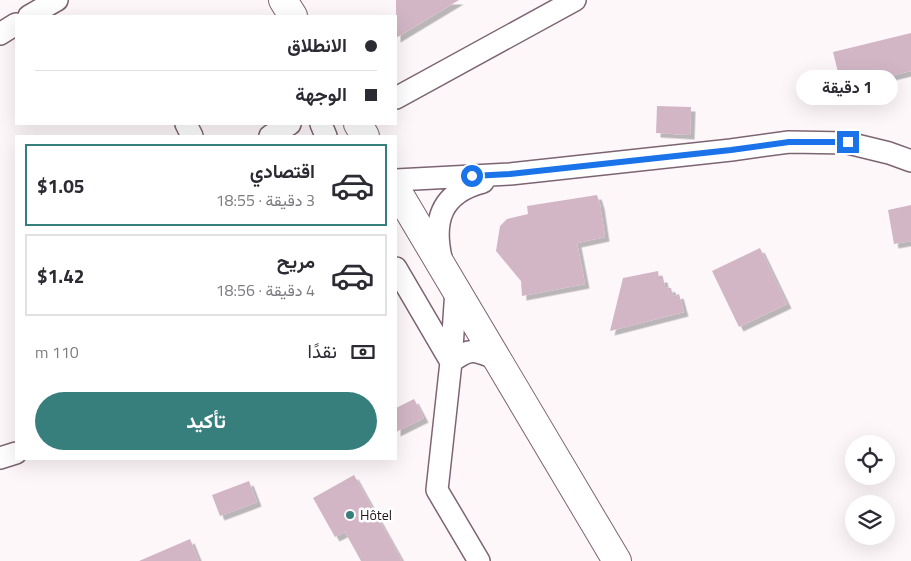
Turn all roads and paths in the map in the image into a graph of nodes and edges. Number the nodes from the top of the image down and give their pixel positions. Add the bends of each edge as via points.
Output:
1 (56, 0) edge
2 (283, 0) edge
3 (575, 0) edge
4 (32, 15) edge
5 (292, 15) edge
6 (15, 25) edge
7 (0, 34) edge
8 (397, 97) edge
9 (288, 125) edge
10 (272, 135) edge
11 (911, 161) edge
12 (510, 174) junction
13 (397, 180) edge
14 (397, 191) edge
15 (397, 270) edge
16 (450, 280) junction
17 (497, 359) junction
18 (451, 362) junction
19 (15, 453) edge
20 (0, 458) edge
21 (479, 561) edge
22 (617, 561) edge

1 - 4 street
2 - 5 main road
3 - 8 street
6 - 7 street
9 - 10 street
11 - 12 street via 848,142 789,142
12 - 13 street
12 - 16 street via 458,192 443,208 438,225 438,248
14 - 16 main road
15 - 18 street
16 - 17 main road
16 - 18 street
17 - 18 street via 476,351 464,352
17 - 22 main road
18 - 21 street via 437,490
19 - 20 street

